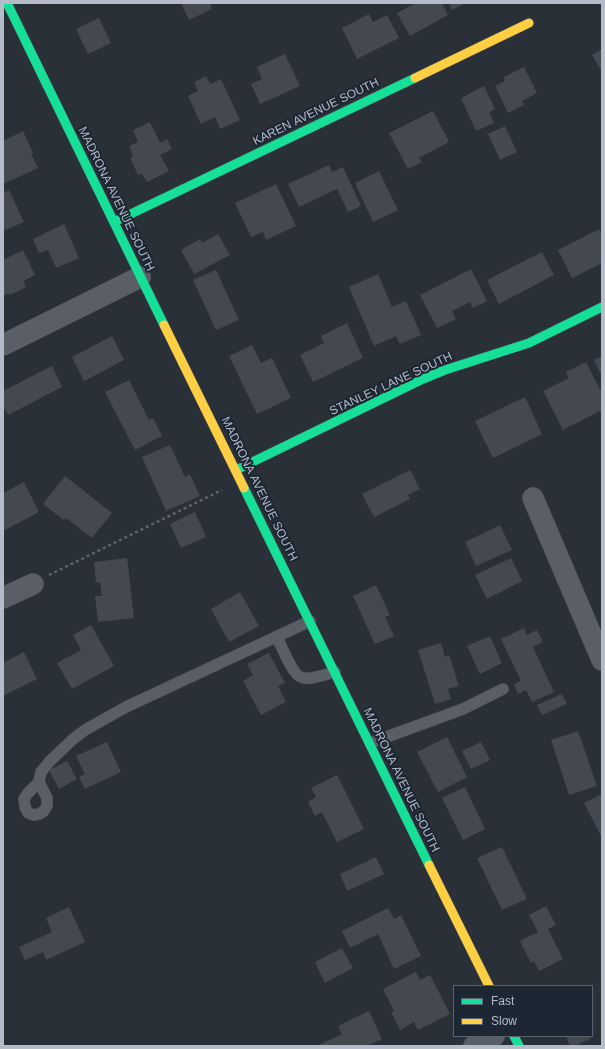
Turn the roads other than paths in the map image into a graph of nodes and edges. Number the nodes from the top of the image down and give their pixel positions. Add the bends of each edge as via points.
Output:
1 (7, 3) edge
2 (529, 23) dead end
3 (114, 222) junction
4 (140, 277) junction
5 (602, 307) edge
6 (3, 345) edge
7 (236, 470) junction
8 (533, 498) dead end
9 (33, 584) road end
10 (3, 598) edge
11 (310, 621) junction
12 (276, 637) junction
13 (602, 660) edge
14 (335, 672) junction
15 (503, 689) dead end
16 (370, 743) junction
17 (39, 782) dead end
18 (489, 985) edge
19 (492, 1037) edge
20 (514, 1037) edge
21 (474, 1046) edge
22 (519, 1046) edge

1 - 3 main road, MADRONA AVENUE SOUTH
2 - 3 main road, KAREN AVENUE SOUTH
3 - 4 main road, MADRONA AVENUE SOUTH
4 - 6 street
4 - 7 main road, MADRONA AVENUE SOUTH
5 - 7 main road, STANLEY LANE SOUTH via 529,343 423,379
7 - 11 main road, MADRONA AVENUE SOUTH
8 - 13 street
9 - 10 street
11 - 12 lane
11 - 14 main road, MADRONA AVENUE SOUTH
12 - 14 lane via 295,673 300,677
12 - 17 lane via 126,707 85,730 50,761 41,772
14 - 16 main road, MADRONA AVENUE SOUTH
15 - 16 lane via 463,709
16 - 18 main road, MADRONA AVENUE SOUTH
19 - 21 street
20 - 22 main road

